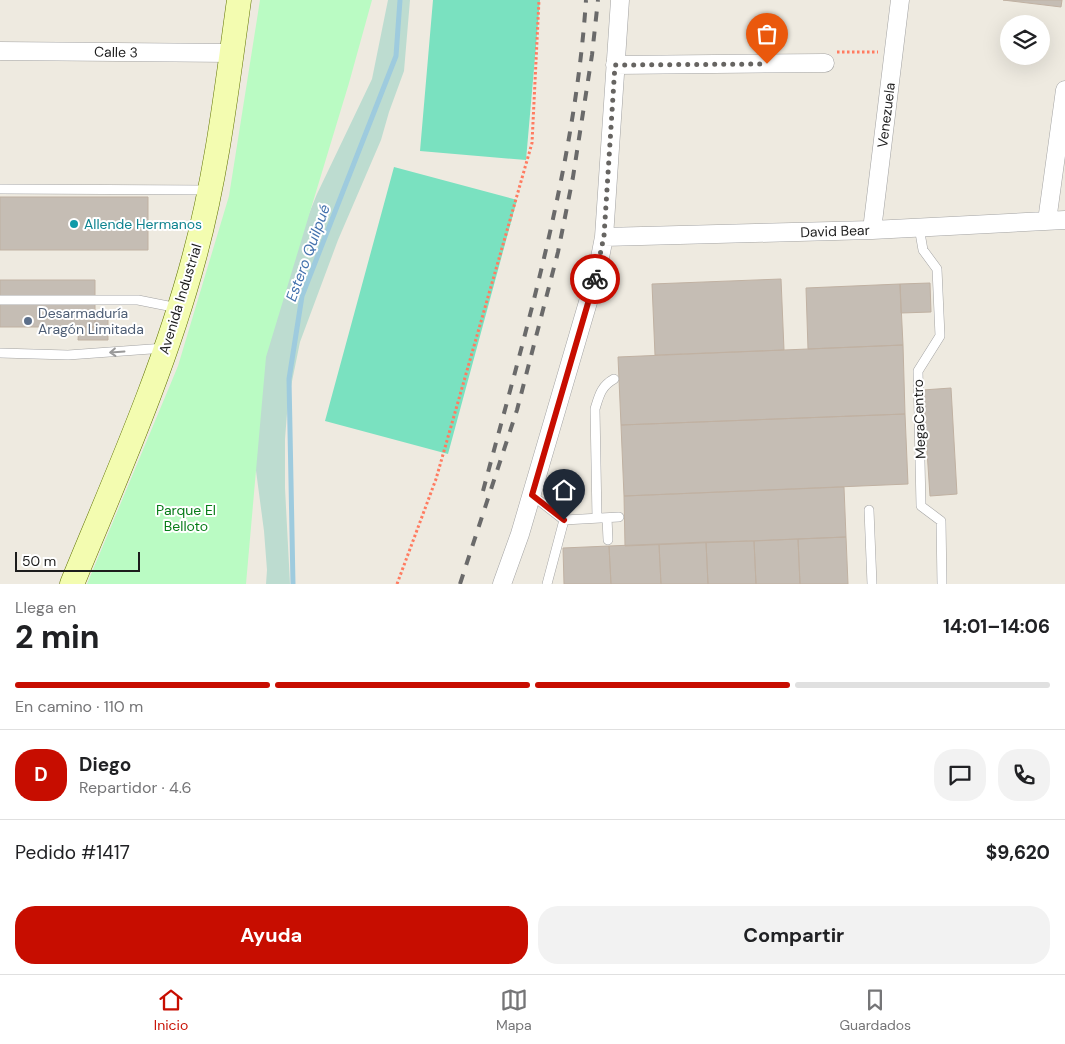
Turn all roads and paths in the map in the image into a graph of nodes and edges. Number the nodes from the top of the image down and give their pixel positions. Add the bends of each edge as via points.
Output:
1 (239, 0) edge
2 (539, 0) edge
3 (620, 0) edge
4 (900, 0) edge
5 (0, 51) edge
6 (894, 51) junction
7 (232, 54) junction
8 (825, 63) joint
9 (615, 65) junction
10 (1065, 90) edge
11 (0, 189) edge
12 (210, 190) junction
13 (1065, 220) edge
14 (1047, 221) junction
15 (919, 227) junction
16 (872, 230) junction
17 (604, 236) junction
18 (0, 300) edge
19 (178, 308) junction
20 (165, 348) junction
21 (0, 354) edge
22 (614, 379) dead end
23 (532, 495) junction
24 (869, 510) dead end
25 (619, 517) dead end
26 (597, 518) junction
27 (607, 518) junction
28 (564, 520) junction
29 (608, 540) dead end
30 (72, 584) edge
31 (397, 584) edge
32 (502, 584) edge
33 (547, 584) edge
34 (872, 584) edge
35 (942, 584) edge

1 - 7 main road, Avenida Industrial
2 - 31 path via 532,143 436,479
3 - 9 street
4 - 6 street, Venezuela
5 - 7 street, Calle 3
6 - 8 path via 828,52
6 - 16 street, Venezuela
7 - 12 main road, Avenida Industrial
8 - 9 street
9 - 17 street
10 - 14 street
11 - 12 lane
12 - 19 main road, Avenida Industrial
13 - 14 street, David Bear
14 - 15 street, David Bear
15 - 16 street, David Bear
15 - 35 lane, MegaCentro via 923,250 937,269 940,336 918,371 921,506 941,522
16 - 17 street, David Bear
17 - 23 street via 598,268
18 - 19 lane via 138,300
19 - 20 main road, Avenida Industrial
20 -> 21 lane via 68,355
20 - 30 main road, Avenida Industrial
22 - 26 lane via 606,383 599,394 595,410
23 - 28 lane
23 - 32 street
24 - 34 lane
25 - 27 lane
26 - 27 lane
26 - 28 lane
27 - 29 lane
28 - 33 lane

